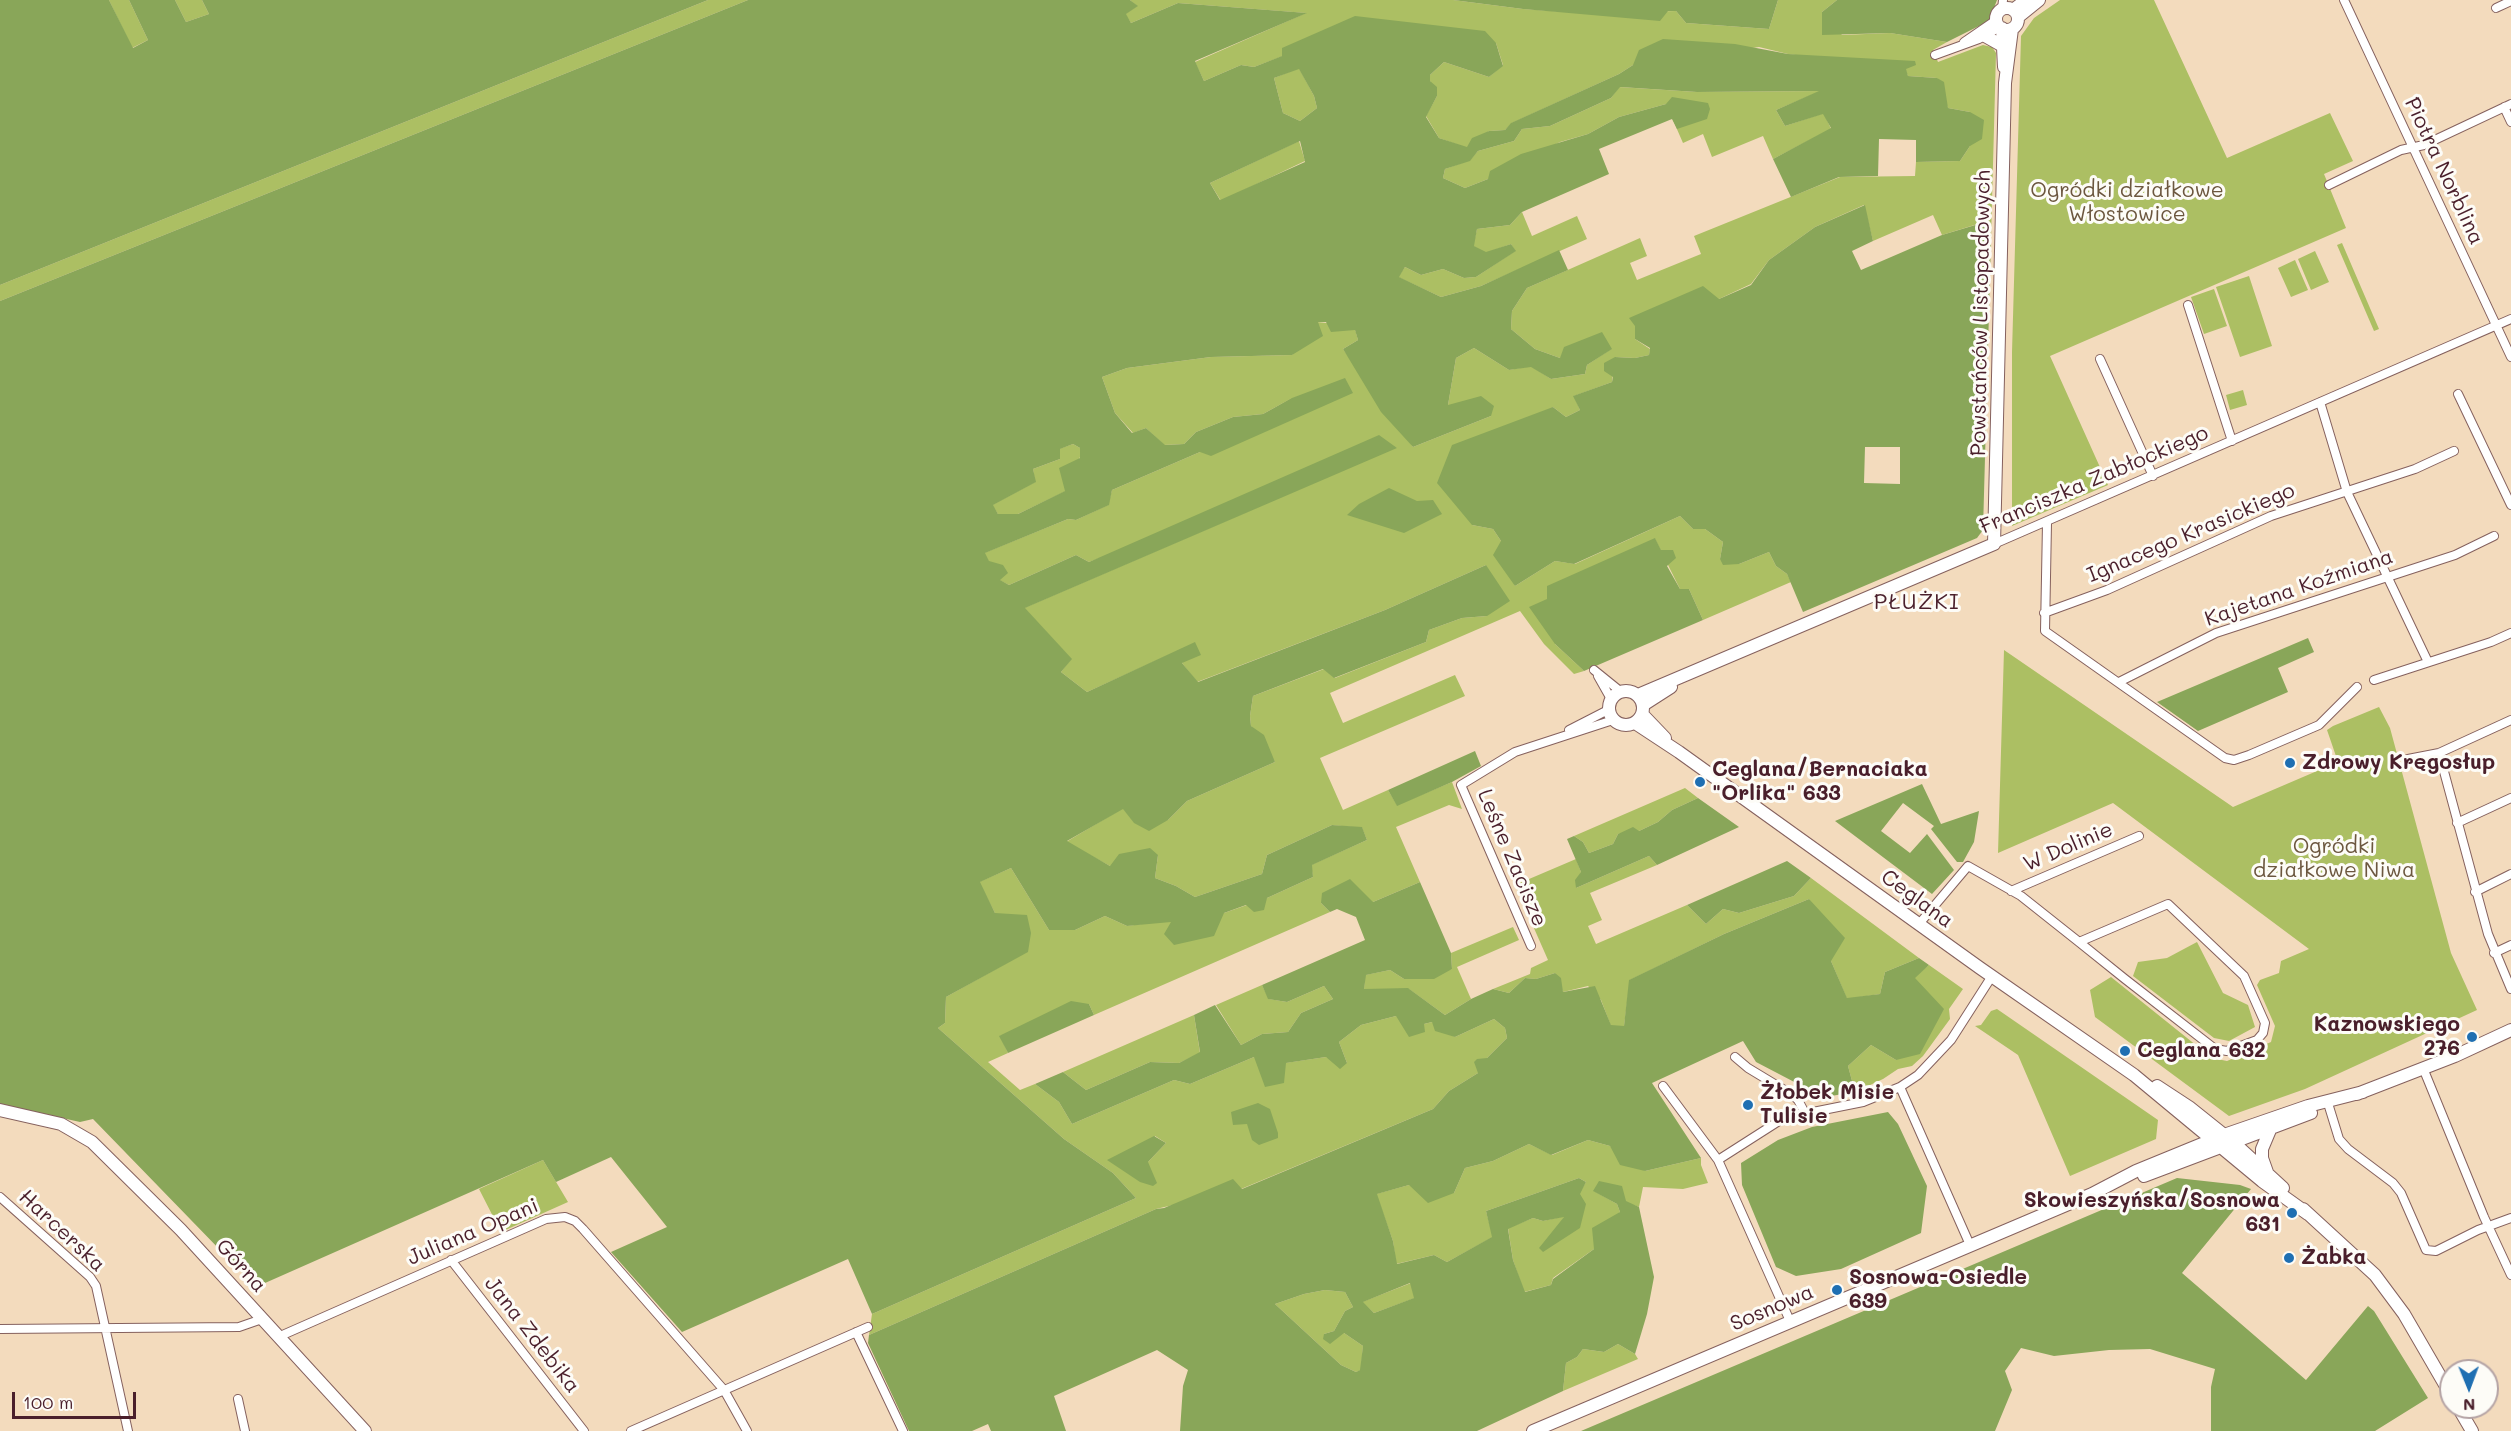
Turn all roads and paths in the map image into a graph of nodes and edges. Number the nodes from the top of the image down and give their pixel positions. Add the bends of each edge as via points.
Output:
1 (2026, 0) edge
2 (2040, 0) edge
3 (2344, 0) edge
4 (2511, 1) edge
5 (2496, 8) dead end
6 (2007, 15) edge
7 (1985, 36) junction
8 (1961, 44) junction
9 (2001, 45) junction
10 (1935, 55) dead end
11 (2005, 83) junction
12 (2508, 105) edge
13 (2511, 122) edge
14 (2413, 148) junction
15 (2329, 185) dead end
16 (2188, 304) dead end
17 (2511, 319) edge
18 (2496, 326) junction
19 (2511, 357) edge
20 (2100, 359) dead end
21 (2458, 394) dead end
22 (2320, 402) junction
23 (2232, 441) junction
24 (2454, 451) dead end
25 (2153, 476) junction
26 (2347, 492) junction
27 (2511, 505) edge
28 (2047, 523) junction
29 (2494, 536) dead end
30 (1995, 544) junction
31 (2387, 577) junction
32 (2044, 612) junction
33 (2511, 633) edge
34 (2428, 662) junction
35 (2374, 680) dead end
36 (2119, 682) junction
37 (2357, 687) dead end
38 (1613, 705) junction
39 (1640, 709) junction
40 (2511, 720) edge
41 (2439, 753) junction
42 (2408, 759) dead end
43 (2511, 798) edge
44 (2457, 823) junction
45 (2139, 836) dead end
46 (2511, 874) edge
47 (2011, 891) junction
48 (2475, 892) junction
49 (1919, 924) junction
50 (2079, 942) junction
51 (2511, 945) edge
52 (1531, 946) dead end
53 (2494, 953) junction
54 (1992, 976) junction
55 (2511, 989) edge
56 (2511, 1030) edge
57 (1735, 1057) dead end
58 (2423, 1068) junction
59 (2134, 1075) junction
60 (1664, 1086) dead end
61 (1900, 1087) junction
62 (2328, 1103) junction
63 (0, 1110) edge
64 (1805, 1113) junction
65 (2189, 1120) junction
66 (2270, 1130) junction
67 (2224, 1141) junction
68 (2187, 1150) junction
69 (1718, 1160) junction
70 (2268, 1173) junction
71 (2092, 1194) junction
72 (0, 1197) edge
73 (2308, 1214) junction
74 (2511, 1218) edge
75 (2489, 1227) junction
76 (1970, 1245) junction
77 (451, 1260) junction
78 (2511, 1275) edge
79 (262, 1319) junction
80 (1790, 1321) junction
81 (868, 1327) dead end
82 (106, 1328) junction
83 (0, 1329) edge
84 (856, 1332) junction
85 (278, 1337) junction
86 (2439, 1374) edge
87 (724, 1390) junction
88 (238, 1399) dead end
89 (128, 1431) edge
90 (245, 1431) edge
91 (365, 1431) edge
92 (584, 1431) edge
93 (631, 1431) edge
94 (747, 1431) edge
95 (903, 1431) edge
96 (1533, 1431) edge

1 - 6 street
2 - 6 street
3 - 14 street, Piotra Norblina
4 - 5 street
6 - 7 street
6 - 8 street
6 - 9 street, Powstańców Listopadowych
6 - 11 street, Powstańców Listopadowych
7 - 8 street
7 - 9 street
8 - 10 street
9 - 11 street, Powstańców Listopadowych
11 - 30 street, Powstańców Listopadowych
12 - 13 street
12 - 14 street
14 - 15 street via 2401,150
14 - 18 street, Piotra Norblina
16 - 23 street
17 - 18 street, Franciszka Zabłockiego
18 - 19 street, Piotra Norblina
18 - 22 street, Franciszka Zabłockiego
20 - 25 street
21 - 27 street
22 - 23 street, Franciszka Zabłockiego
22 - 26 street
23 - 25 street, Franciszka Zabłockiego
24 - 26 street, Ignacego Krasickiego
25 - 28 street, Franciszka Zabłockiego
26 - 31 street
26 - 32 street, Ignacego Krasickiego via 2271,516 2107,590
28 - 30 street, Franciszka Zabłockiego
28 - 32 street
29 - 31 street, Kajetana Koźmiana via 2455,555
30 - 39 street, Franciszka Zabłockiego via 1691,673
31 - 34 street
31 - 36 street, Kajetana Koźmiana via 2216,633
32 - 36 street via 2048,634
33 - 34 street
34 - 35 street
36 - 37 street via 2225,758 2234,760 2319,725
38 - 39 street via 1626,690
38 - 39 street via 1623,725
38 - 52 street, Leśne Zacisze via 1558,737 1515,752 1461,785
39 - 49 street, Ceglana via 1678,752
40 - 41 street
41 - 42 street
41 - 44 street
43 - 44 street
44 - 48 street
45 - 47 street, W Dolinie
46 - 48 street
47 - 49 street via 1968,866
47 - 50 street
48 - 53 street
49 - 54 street, Ceglana
50 - 50 street via 2168,904 2244,976 2265,1023 2262,1033 2257,1040 2227,1051 2215,1049
51 - 53 street
53 - 55 street
54 - 59 street, Ceglana
54 - 61 street via 1941,1052
56 - 58 street
57 - 64 street via 1791,1094
58 - 62 street
58 - 75 street
59 - 65 street, Ceglana
59 - 67 street, Ceglana via 2163,1089
60 - 69 street
61 - 64 street via 1863,1102
61 - 76 street
62 - 66 street
62 - 67 street
62 - 75 street via 2343,1144 2402,1193 2430,1252
63 - 79 street, Górna via 61,1124 82,1134 181,1230
64 - 69 street via 1763,1129
65 - 67 street, Ceglana
65 - 68 street via 2193,1137
66 - 67 street
66 - 70 street via 2262,1149
67 - 68 street, Sosnowa
67 - 70 street
67 - 71 street, Sosnowa
67 - 73 street via 2262,1181
68 - 71 street, Sosnowa
69 - 80 street
70 - 73 street
71 - 76 street, Sosnowa
72 - 82 street, Harcerska via 93,1281
73 - 86 street via 2375,1275 2404,1314
74 - 75 street
75 - 78 street
76 - 80 street, Sosnowa
77 - 85 street, Juliana Opani
77 - 87 street, Juliana Opani via 546,1219 565,1217 575,1221
77 - 92 street, Jana Zdebika
79 - 82 street via 239,1327
79 - 85 street, Górna
80 - 96 street, Sosnowa
81 - 84 street
82 - 83 street
82 - 89 street, Harcerska
84 - 87 street
84 - 95 street
85 - 91 street, Górna
87 - 93 street
87 - 94 street, Juliana Opani
88 - 90 street

